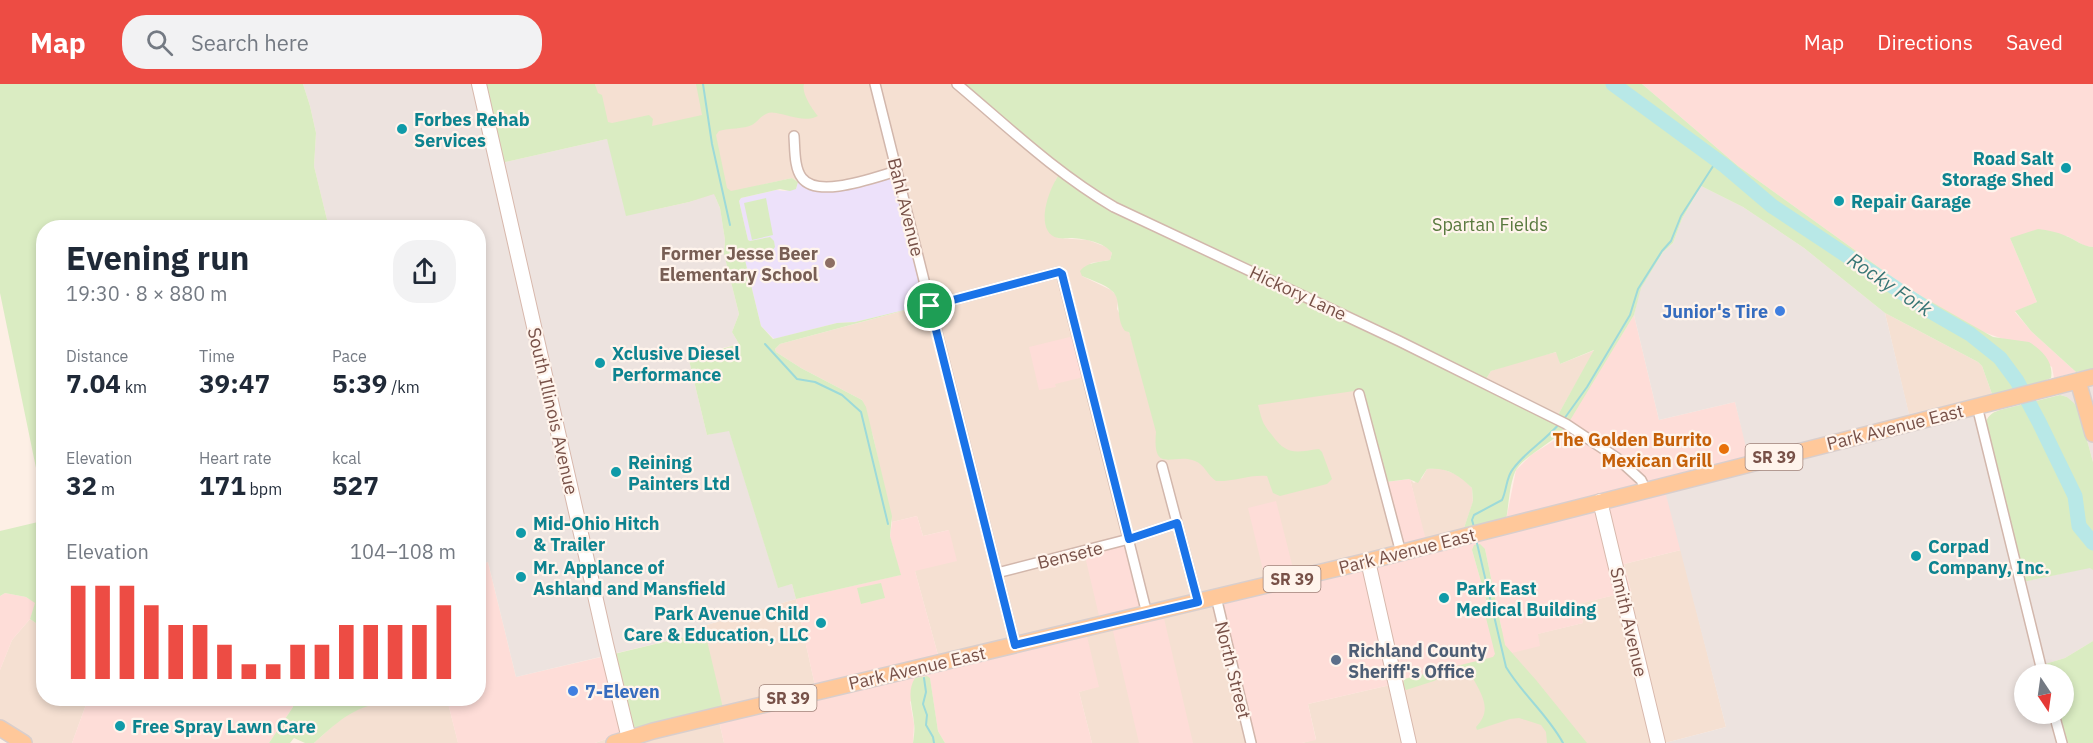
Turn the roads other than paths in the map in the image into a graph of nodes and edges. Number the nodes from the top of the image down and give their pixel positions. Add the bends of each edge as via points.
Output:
1 (479, 84) edge
2 (875, 84) edge
3 (957, 84) edge
4 (794, 136) dead end
5 (897, 171) junction
6 (930, 306) junction
7 (2086, 379) edge
8 (1359, 394) dead end
9 (1977, 406) junction
10 (2093, 434) edge
11 (1162, 466) dead end
12 (1646, 490) junction
13 (1600, 501) junction
14 (1177, 523) junction
15 (1129, 539) junction
16 (1401, 553) junction
17 (1368, 561) junction
18 (997, 573) junction
19 (1216, 597) junction
20 (1198, 602) junction
21 (1147, 614) junction
22 (1015, 645) junction
23 (2040, 664) edge
24 (2057, 724) edge
25 (0, 728) edge
26 (624, 741) edge
27 (24, 743) edge
28 (1251, 743) edge
29 (1409, 743) edge
30 (1658, 743) edge
31 (2062, 743) edge

1 - 26 main road, South Illinois Avenue
2 - 5 street, Bahl Avenue
3 - 12 street, Hickory Lane via 1064,174 1114,207 1556,418 1617,458 1641,480
4 - 5 street via 800,176 815,187 832,188
5 - 6 street, Bahl Avenue
6 - 15 street via 1062,274
6 - 18 street, Bahl Avenue
7 - 9 main road, Park Avenue East / SR 39
7 - 10 main road, SR 39
8 - 16 street
9 - 12 main road, Park Avenue East / SR 39
9 - 23 street
11 - 14 street
12 - 13 main road, Park Avenue East / SR 39
13 - 16 main road, Park Avenue East / SR 39
13 - 30 main road, Smith Avenue
14 - 15 street, Bensete
14 - 20 street
15 - 18 street, Bensete
15 - 21 street
16 - 17 main road, Park Avenue East / SR 39
17 - 19 main road, Park Avenue East / SR 39
17 - 29 main road
18 - 22 street, Bahl Avenue
19 - 20 main road, Park Avenue East / SR 39
19 - 28 street, North Street
20 - 21 main road, Park Avenue East / SR 39
21 - 22 main road, Park Avenue East / SR 39
22 - 26 main road, Park Avenue East / SR 39
24 - 31 street
25 - 27 main road

